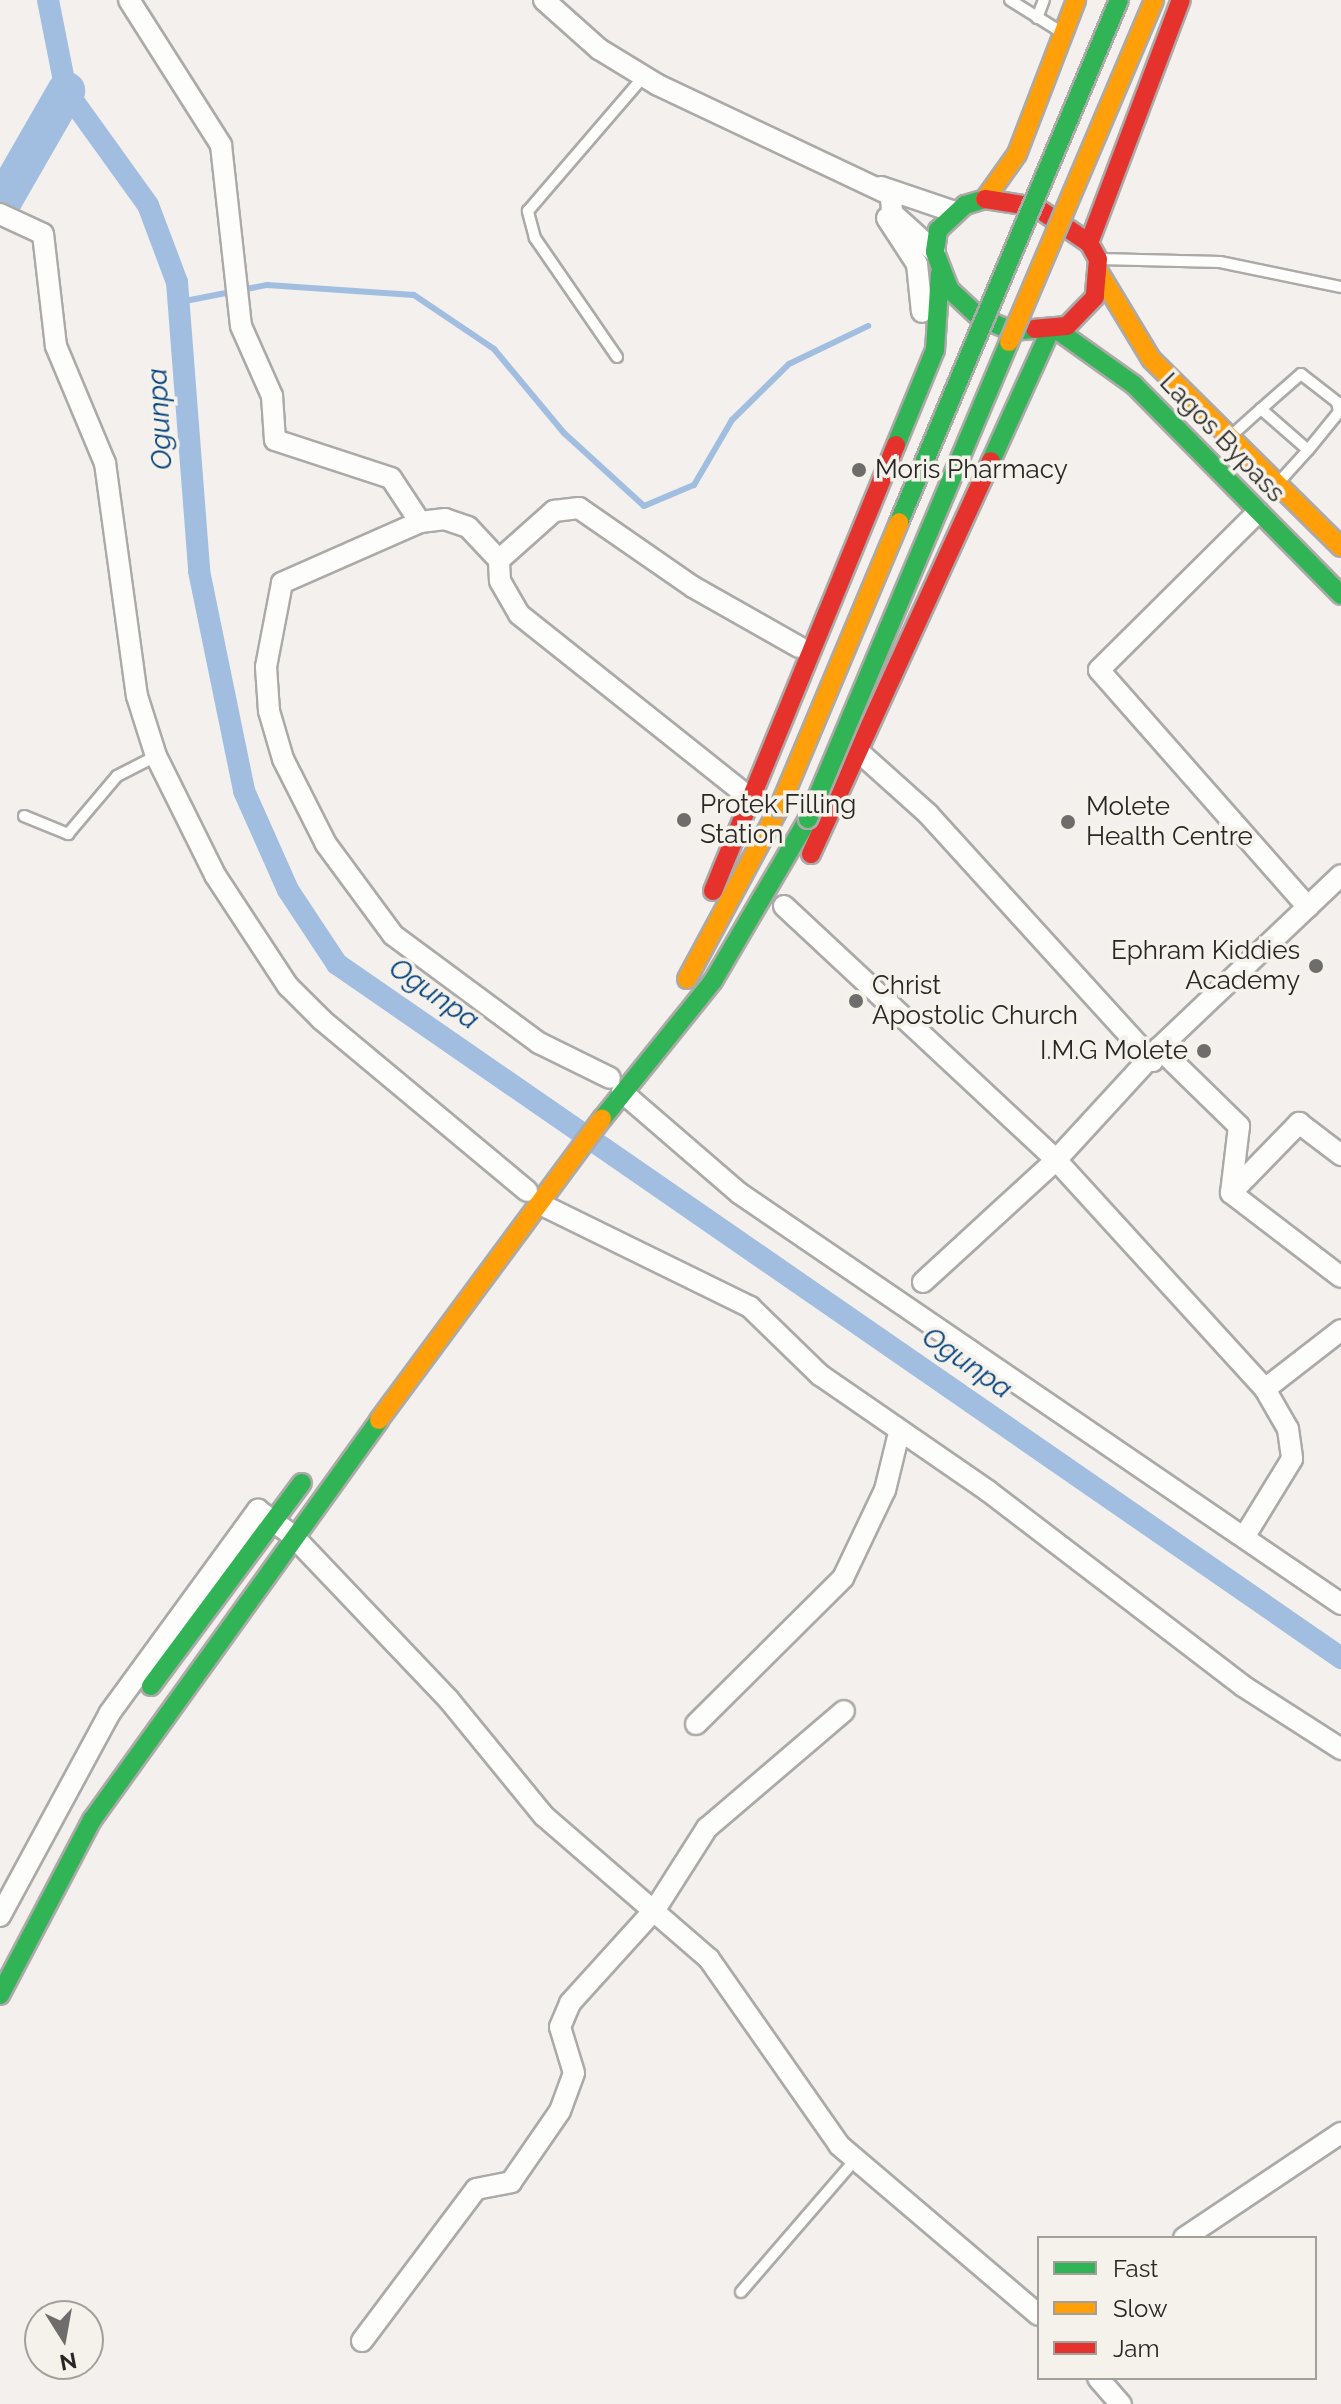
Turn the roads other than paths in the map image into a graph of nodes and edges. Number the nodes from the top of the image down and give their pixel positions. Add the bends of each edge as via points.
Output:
1 (129, 0) edge
2 (544, 0) edge
3 (1010, 0) edge
4 (1044, 0) edge
5 (1076, 0) edge
6 (1119, 0) edge
7 (1154, 0) edge
8 (1181, 0) edge
9 (1037, 18) junction
10 (1063, 33) junction
11 (644, 76) junction
12 (839, 174) junction
13 (891, 195) junction
14 (985, 199) junction
15 (955, 212) junction
16 (0, 214) edge
17 (935, 252) junction
18 (1095, 258) junction
19 (940, 273) junction
20 (1341, 287) edge
21 (1053, 331) junction
22 (617, 357) dead end
23 (1261, 409) junction
24 (1230, 436) junction
25 (1308, 450) junction
26 (1278, 484) junction
27 (1258, 512) junction
28 (868, 519) junction
29 (420, 522) junction
30 (1341, 547) edge
31 (499, 560) junction
32 (1341, 595) edge
33 (799, 647) junction
34 (859, 752) junction
35 (156, 756) junction
36 (746, 792) junction
37 (24, 816) dead end
38 (1341, 875) edge
39 (784, 906) junction
40 (1308, 907) junction
41 (671, 1003) junction
42 (687, 1016) junction
43 (1156, 1055) junction
44 (610, 1094) junction
45 (1341, 1155) edge
46 (1056, 1160) junction
47 (538, 1191) junction
48 (1231, 1193) junction
49 (1341, 1277) edge
50 (923, 1282) dead end
51 (1341, 1330) edge
52 (1265, 1389) junction
53 (362, 1406) dead end
54 (899, 1433) junction
55 (313, 1469) dead end
56 (273, 1519) junction
57 (1246, 1534) junction
58 (292, 1535) junction
59 (1341, 1604) edge
60 (844, 1711) dead end
61 (696, 1724) dead end
62 (1341, 1749) edge
63 (656, 1908) junction
64 (3, 1924) edge
65 (0, 1995) edge
66 (1341, 2133) edge
67 (855, 2160) junction
68 (1187, 2236) edge
69 (741, 2292) dead end
70 (1037, 2313) edge
71 (362, 2341) dead end
72 (1100, 2380) edge
73 (1121, 2404) edge

1 - 29 street via 221,145 241,326 272,396 275,440 391,478
2 - 11 street
3 - 9 lane
4 - 9 lane
5 - 10 main road
6 - 41 main road, bridge via 779,808
7 - 42 main road, bridge via 808,819 771,889
8 - 18 main road
9 - 10 lane
10 - 14 main road via 1017,154
11 - 12 street
11 - 22 lane via 528,211 535,238
12 - 13 street
12 - 15 street
13 - 17 street via 892,213
13 - 28 street via 889,226 917,264 921,331
14 - 15 main road
14 - 18 main road via 1036,207
15 - 17 main road via 938,230
16 - 35 street via 39,229 59,358 105,463 125,630
17 - 19 main road
18 - 20 lane via 1220,262
18 - 21 main road via 1089,305
18 - 24 main road, Lagos Bypass via 1135,340
19 - 21 main road via 979,317 1012,331
19 - 28 main road via 935,350
21 - 27 main road, Lagos Bypass via 1109,362
21 - 34 main road
23 - 24 lane
23 - 25 lane
23 - 25 lane via 1301,374 1337,402 1339,412
24 - 26 main road, Lagos Bypass
25 - 26 lane
26 - 30 main road, Lagos Bypass
27 - 32 main road, Lagos Bypass
27 - 40 street via 1099,670
28 - 33 street
28 - 36 main road
29 - 31 street via 468,527
29 - 44 street via 282,583 266,667 283,759 334,858 393,935
31 - 33 street via 554,511 579,508 693,587
31 - 36 street via 500,581 519,614
33 - 36 street
34 - 39 main road
34 - 43 street via 928,814
35 - 37 lane via 117,776 74,832 61,835
35 - 47 street via 215,875 288,986
36 - 41 main road
38 - 40 street
39 - 42 main road via 732,973
39 - 46 street
40 - 43 street
41 - 44 main road
42 - 44 main road
43 - 46 street
43 - 48 street via 1239,1126
44 - 47 main road
44 - 57 street via 751,1202 1088,1436
45 - 48 street via 1299,1123
46 - 50 street
46 - 52 street
47 - 53 main road
47 - 54 street via 750,1307 820,1375
47 - 58 main road
48 - 49 street
51 - 52 street
52 - 57 street via 1288,1429 1292,1459
54 - 61 street via 885,1490 843,1578
54 - 62 street via 988,1491 1243,1686
55 - 56 main road
56 - 58 street
56 - 64 street via 258,1510 109,1714
57 - 59 street
58 - 63 street via 449,1700 544,1816
58 - 65 main road via 92,1820
60 - 63 street via 707,1828
63 - 67 street via 729,1982 819,2123
63 - 71 street via 561,2016 574,2073 560,2111 511,2182 476,2189
66 - 68 street
67 - 69 lane
67 - 70 street
72 - 73 street

